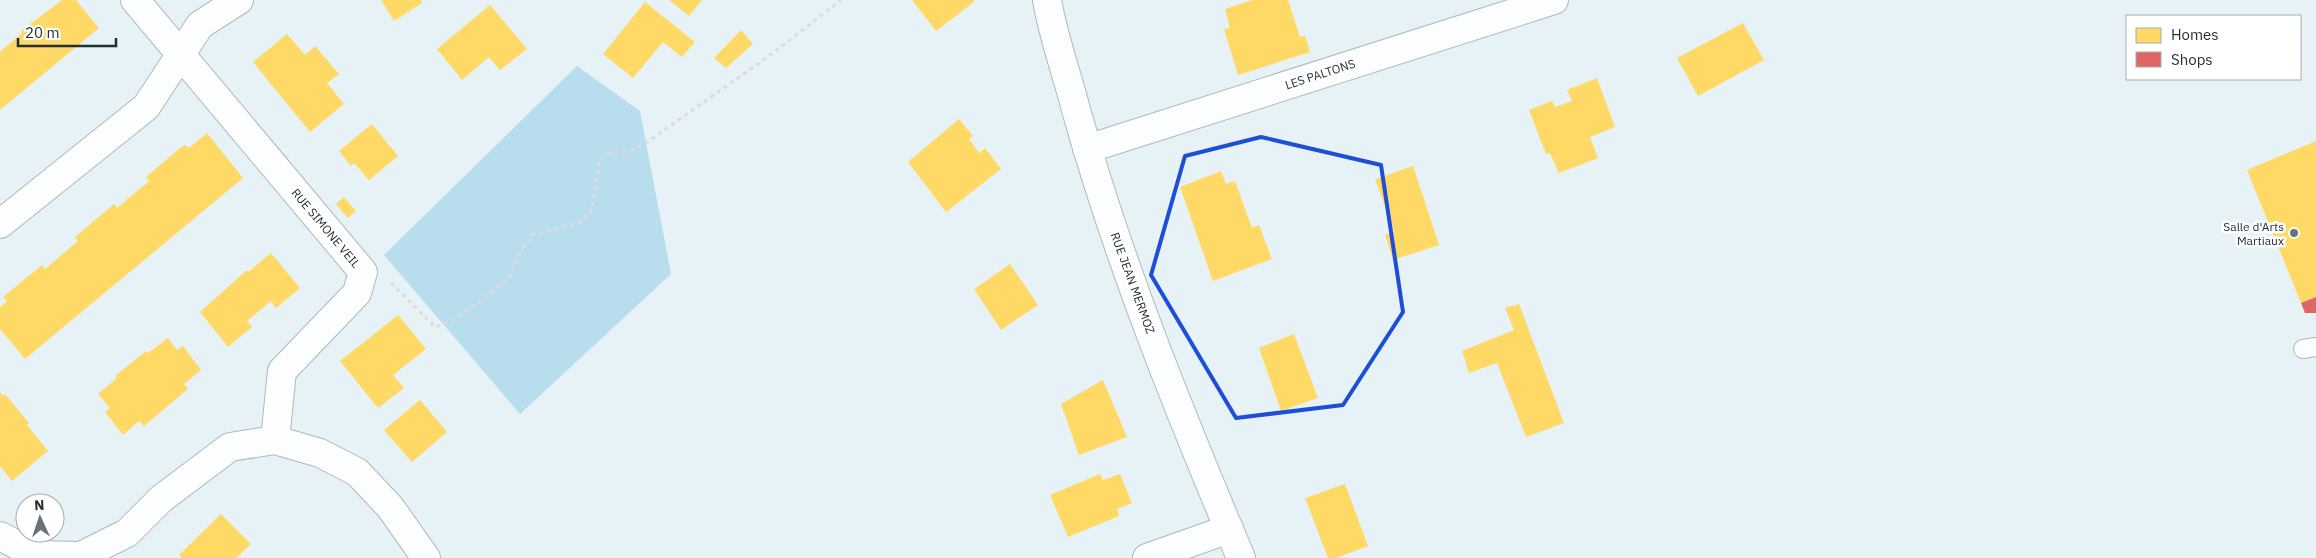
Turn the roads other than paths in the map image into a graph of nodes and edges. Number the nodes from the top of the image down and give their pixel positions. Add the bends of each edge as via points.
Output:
1 (135, 0) edge
2 (239, 0) edge
3 (1047, 0) edge
4 (1554, 0) edge
5 (182, 54) junction
6 (1087, 149) junction
7 (0, 224) edge
8 (275, 440) junction
9 (1229, 529) junction
10 (0, 536) edge
11 (67, 557) edge
12 (426, 558) edge
13 (1147, 558) edge
14 (1242, 558) edge

1 - 5 street, RUE SIMONE VEIL
2 - 5 street via 200,25
3 - 6 street, RUE JEAN MERMOZ
4 - 6 street, LES PALTONS
5 - 7 street via 146,107
5 - 8 street, RUE SIMONE VEIL via 363,272 357,293 282,371
6 - 9 street, RUE JEAN MERMOZ via 1173,392
8 - 11 street via 230,446 161,499 127,533 80,556
8 - 12 street via 320,453 357,472 390,507
9 - 13 street
9 - 14 street, RUE JEAN MERMOZ
10 - 11 street via 36,555

